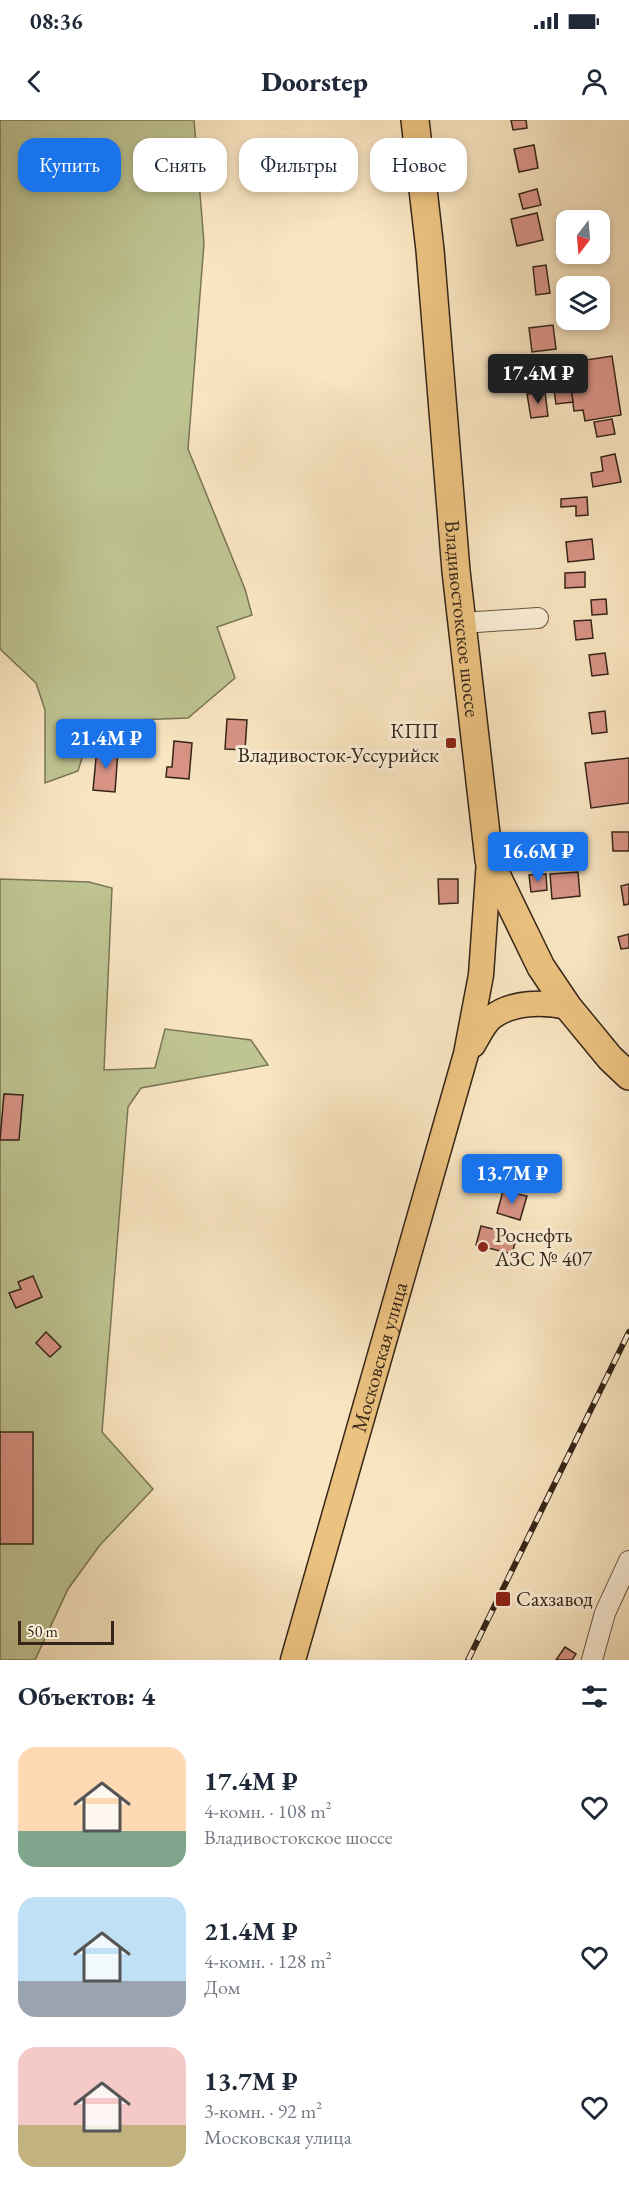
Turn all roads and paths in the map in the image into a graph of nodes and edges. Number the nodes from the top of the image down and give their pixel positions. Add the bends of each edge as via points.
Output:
1 (415, 120) edge
2 (538, 618) dead end
3 (462, 623) junction
4 (489, 860) junction
5 (568, 1007) junction
6 (466, 1054) junction
7 (629, 1076) edge
8 (629, 1561) edge
9 (293, 1660) edge
10 (592, 1660) edge

1 - 3 highway, Владивостокское шоссе
2 - 3 street
3 - 4 highway, Владивостокское шоссе
4 - 5 highway, Владивостокское шоссе via 541,967
4 - 6 main road, Московская улица via 481,975
5 - 6 main road, Московская улица via 546,1002 517,1006 491,1018
5 - 7 highway, Владивостокское шоссе
6 - 9 main road, Московская улица
8 - 10 street via 605,1613

